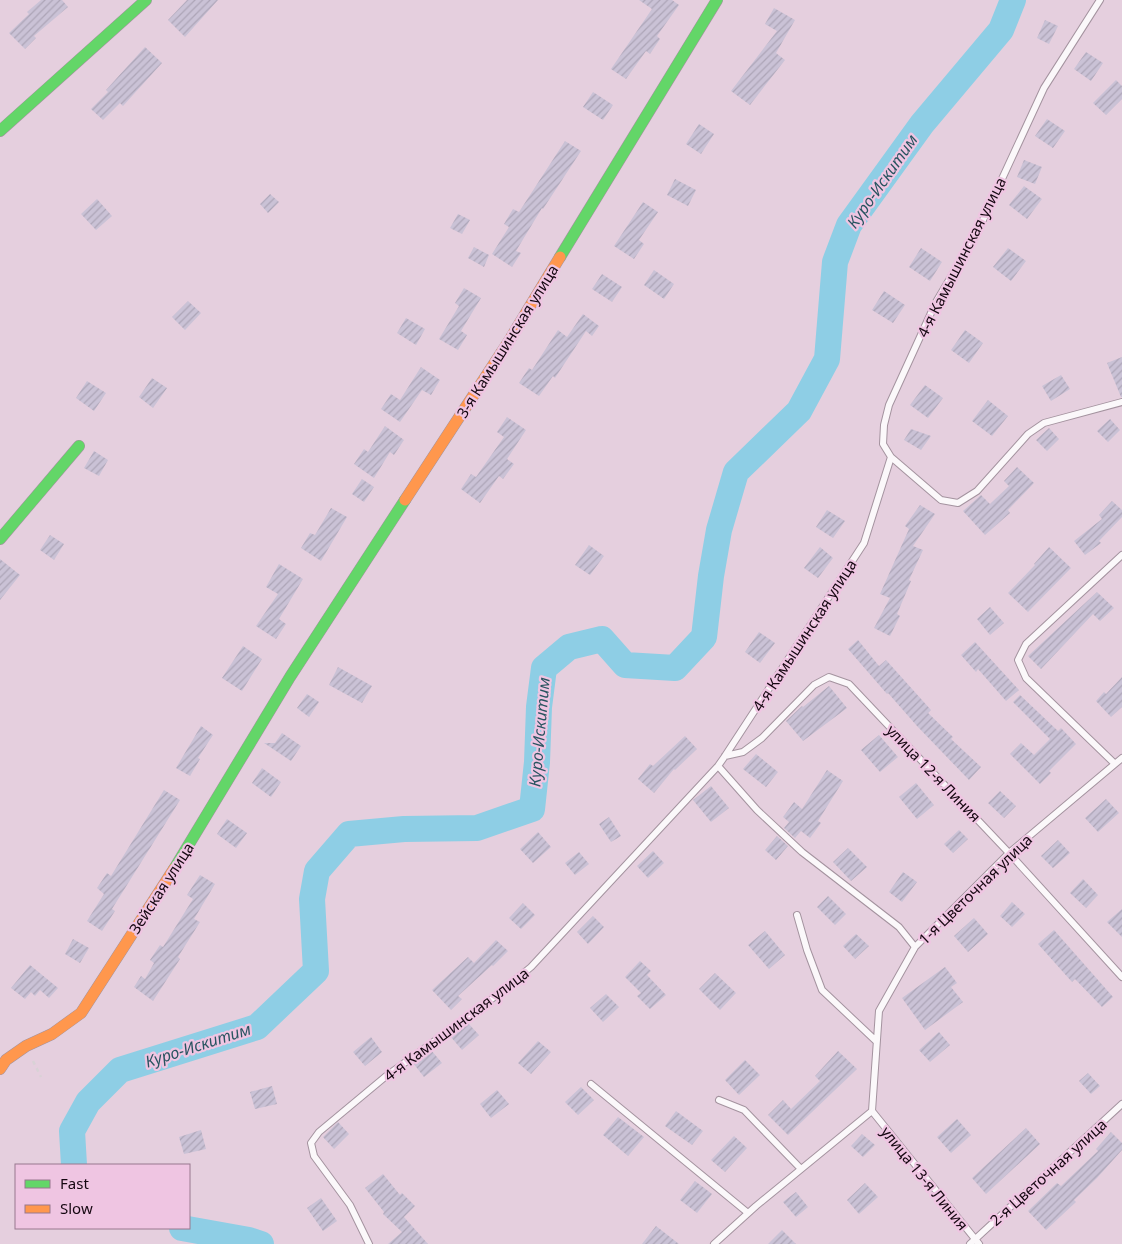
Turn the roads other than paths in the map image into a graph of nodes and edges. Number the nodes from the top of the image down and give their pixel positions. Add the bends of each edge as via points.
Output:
1 (146, 0) edge
2 (717, 0) edge
3 (1100, 0) edge
4 (0, 131) edge
5 (1122, 402) edge
6 (79, 446) dead end
7 (891, 457) junction
8 (0, 539) edge
9 (1122, 555) edge
10 (290, 677) joint
11 (725, 756) junction
12 (1122, 758) edge
13 (1115, 764) junction
14 (718, 766) junction
15 (1010, 852) junction
16 (797, 914) dead end
17 (915, 947) junction
18 (1122, 977) edge
19 (876, 1041) junction
20 (0, 1069) edge
21 (590, 1084) dead end
22 (719, 1100) dead end
23 (1122, 1104) edge
24 (872, 1111) junction
25 (801, 1169) junction
26 (748, 1213) junction
27 (974, 1242) edge
28 (368, 1244) edge
29 (714, 1244) edge

1 - 4 street
2 - 10 street, 3-я Камышинская улица via 507,343
3 - 7 lane, 4-я Камышинская улица via 1044,88 977,233 936,302 889,405 883,444
5 - 7 lane via 1044,423 1028,434 977,491 958,503 941,500
6 - 8 street
7 - 11 lane, 4-я Камышинская улица via 864,543
9 - 13 lane via 1026,644 1018,660 1026,678
10 - 20 street, Зейская улица via 192,840 81,1013 52,1034 26,1046 6,1060
11 - 14 lane, 4-я Камышинская улица
11 - 15 lane, улица 12-я Линия via 743,752 762,738 814,685 829,677 848,684
12 - 13 lane, 1-я Цветочная улица
13 - 15 lane, 1-я Цветочная улица
14 - 17 lane via 757,810 802,852 899,926
14 - 28 lane, 4-я Камышинская улица via 531,967 385,1077 319,1132 311,1143 314,1156 350,1204
15 - 17 lane, 1-я Цветочная улица
15 - 18 lane, улица 12-я Линия
16 - 19 lane via 822,990
17 - 19 lane, 1-я Цветочная улица via 880,1011
19 - 24 lane, 1-я Цветочная улица
21 - 26 lane
22 - 25 lane via 744,1110
23 - 27 lane, 2-я Цветочная улица
24 - 25 lane
24 - 27 lane, улица 13-я Линия
25 - 26 lane
26 - 29 lane

